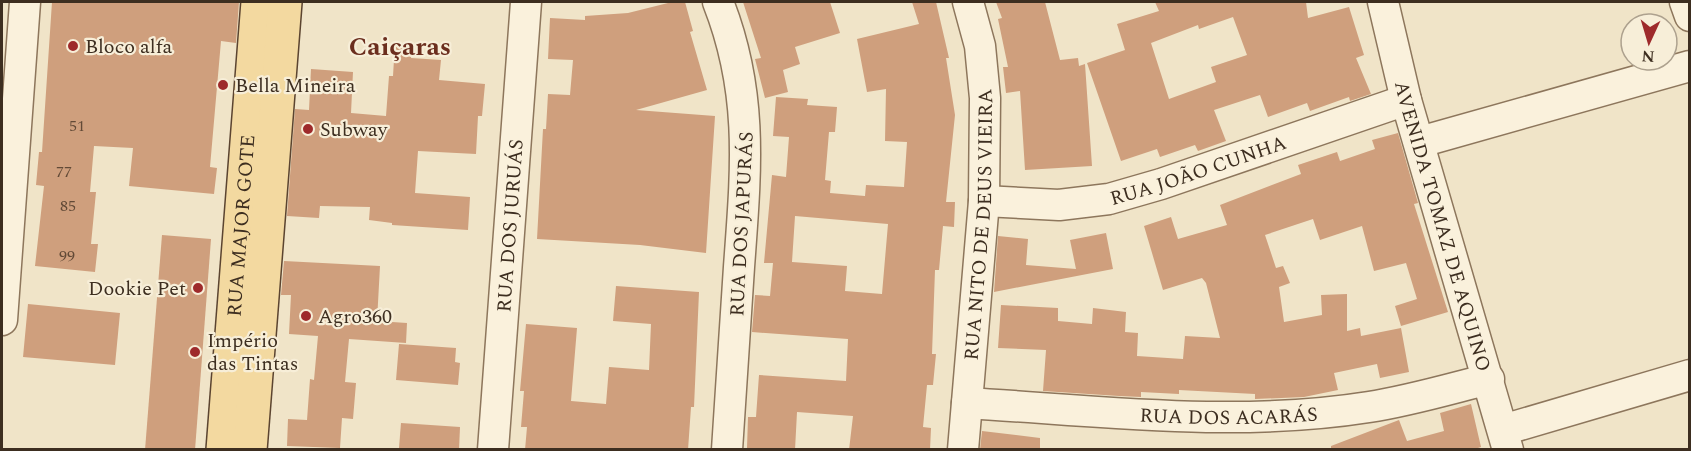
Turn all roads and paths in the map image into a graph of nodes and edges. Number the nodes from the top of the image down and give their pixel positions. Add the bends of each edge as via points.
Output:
1 (25, 2) edge
2 (258, 2) edge
3 (285, 2) edge
4 (526, 2) edge
5 (718, 2) edge
6 (968, 2) edge
7 (1383, 2) edge
8 (1685, 2) edge
9 (1689, 16) edge
10 (1689, 66) edge
11 (1406, 100) junction
12 (1420, 142) junction
13 (984, 201) junction
14 (2, 314) edge
15 (2, 320) edge
16 (1689, 375) edge
17 (1489, 379) junction
18 (967, 403) junction
19 (1505, 440) edge
20 (223, 450) edge
21 (250, 450) edge
22 (493, 450) edge
23 (727, 450) edge
24 (963, 450) edge

1 - 14 street
2 - 20 main road, RUA MAJOR GOTE
3 - 21 main road, RUA MAJOR GOTE
4 - 22 street, RUA DOS JURUÁS
5 - 23 street, RUA DOS JAPURÁS via 740,76 746,122
6 - 13 street, RUA NITO DE DEUS VIEIRA via 980,45 985,98
7 - 11 street, AVENIDA TOMAZ DE AQUINO
8 - 9 street
10 - 12 street
11 - 12 street, AVENIDA TOMAZ DE AQUINO
11 - 13 street, RUA JOÃO CUNHA via 1109,199 1059,205
12 - 17 street, AVENIDA TOMAZ DE AQUINO
13 - 18 street, RUA NITO DE DEUS VIEIRA
14 - 15 street
16 - 19 street
17 - 18 street, RUA DOS ACARÁS via 1369,407 1265,416
17 - 19 street, AVENIDA TOMAZ DE AQUINO
18 - 24 street, RUA NITO DE DEUS VIEIRA

